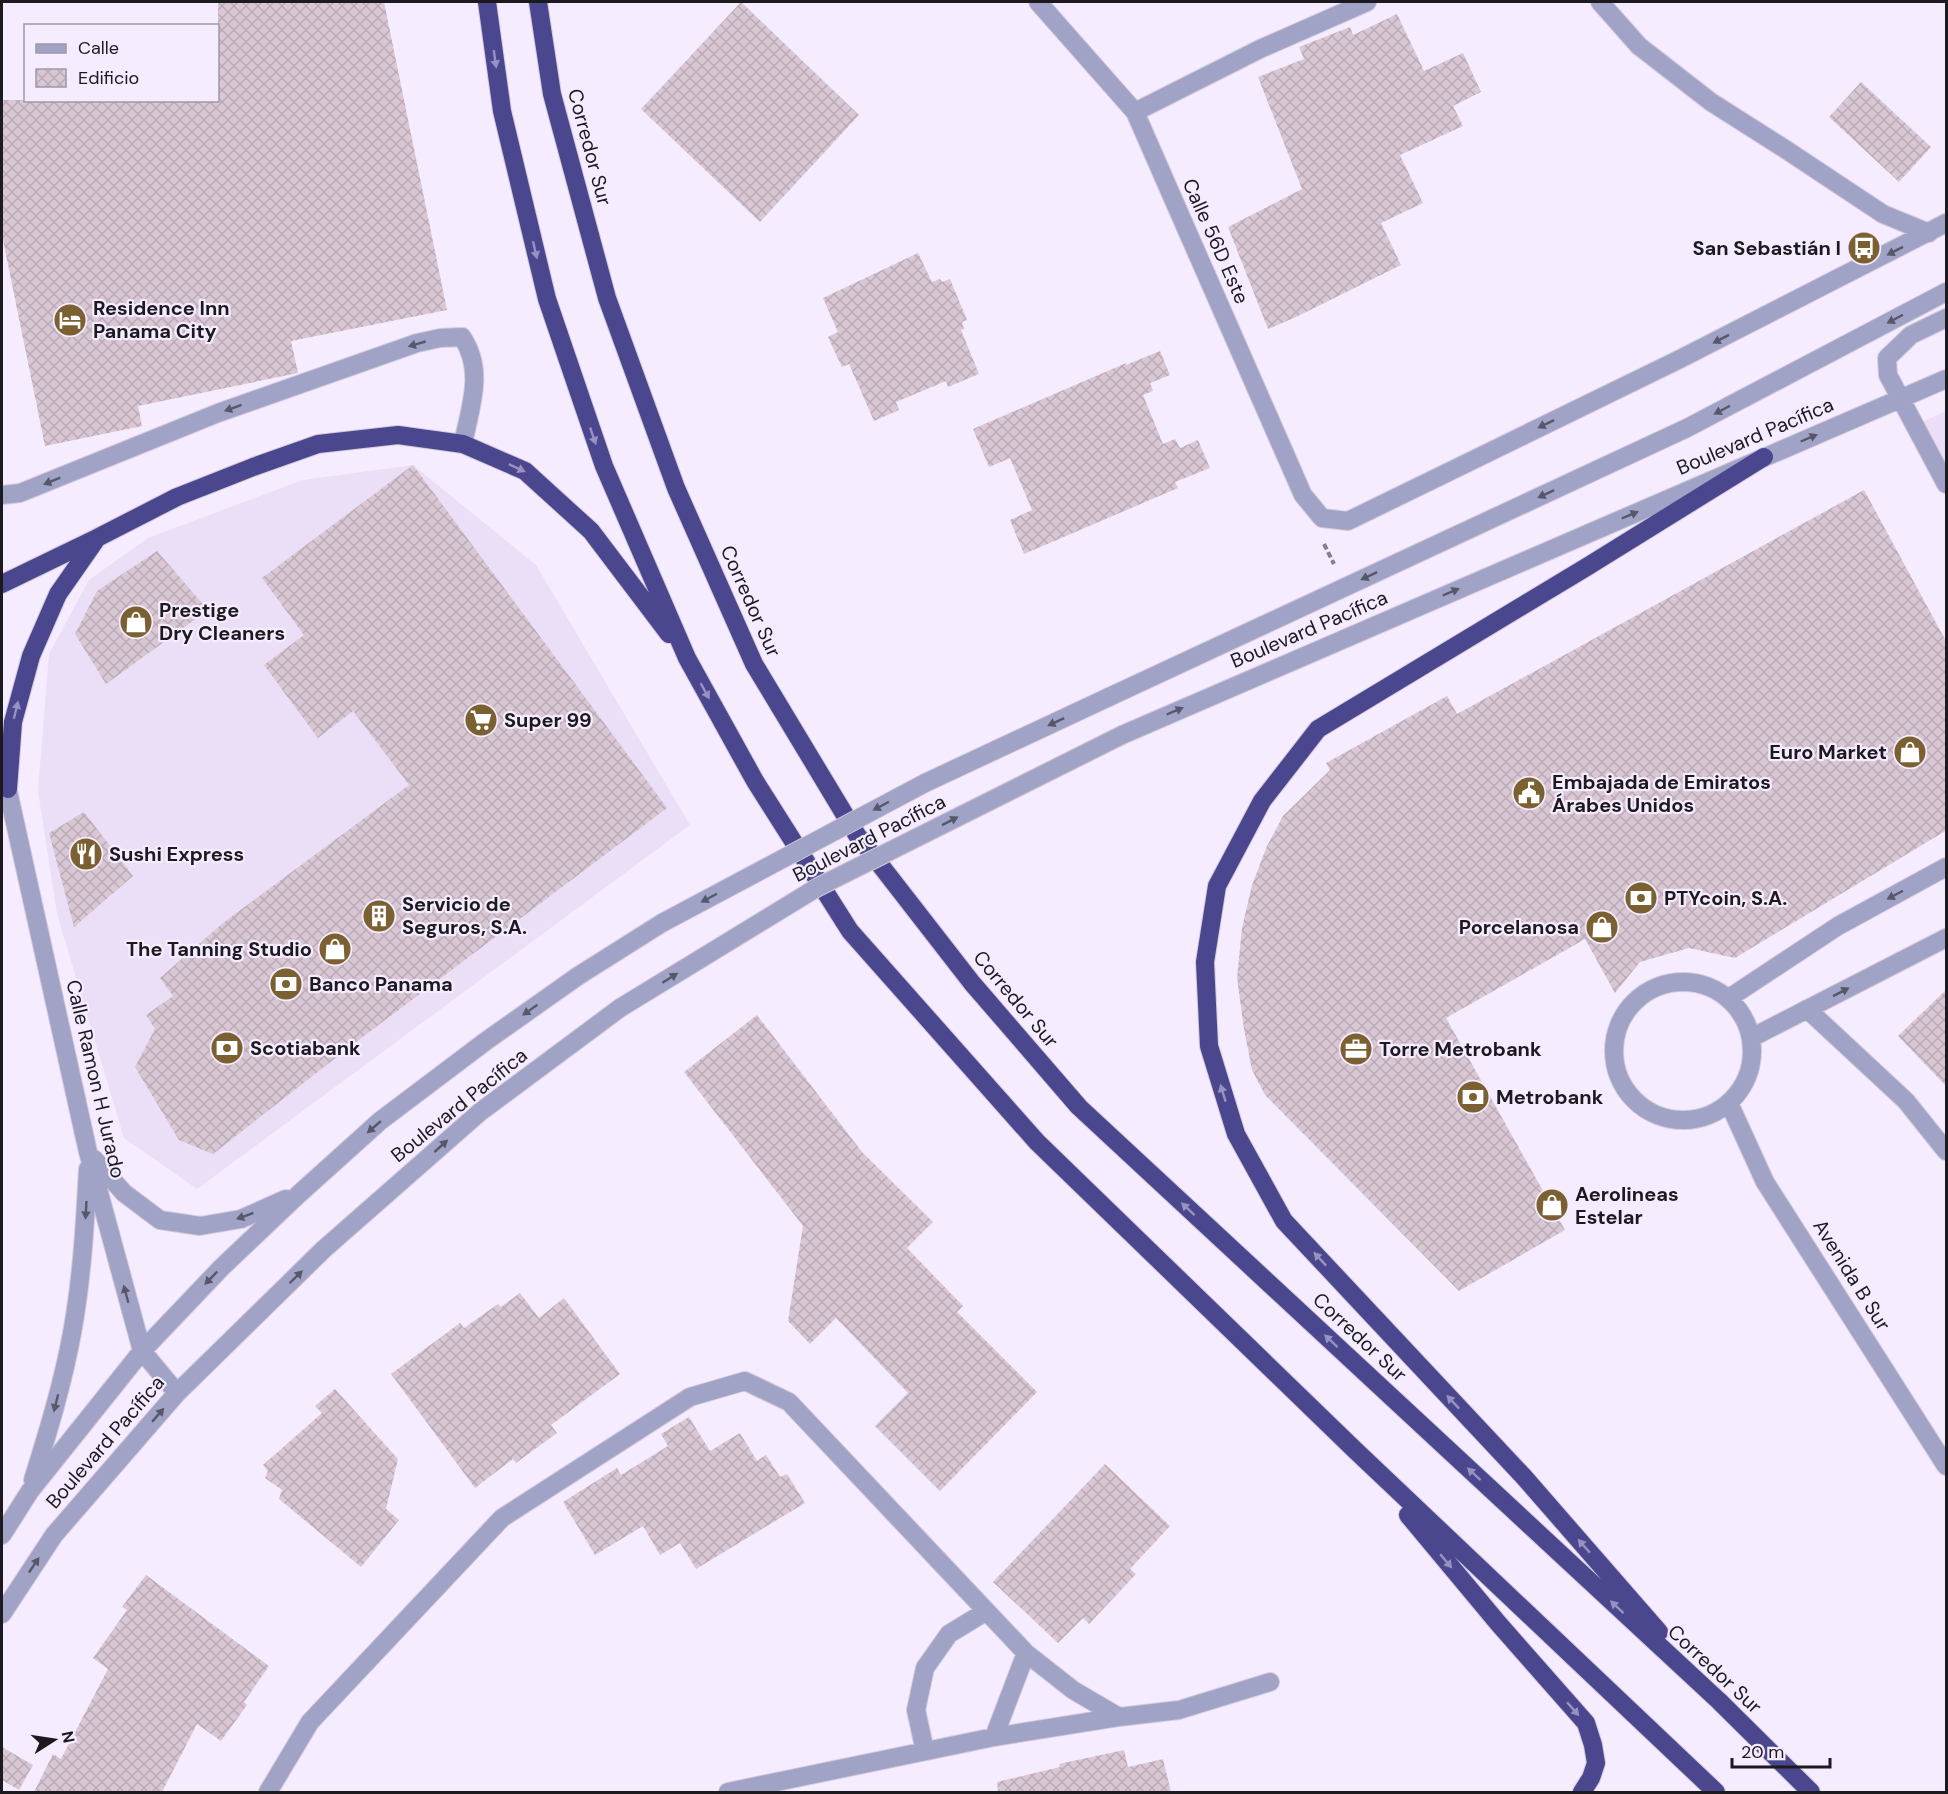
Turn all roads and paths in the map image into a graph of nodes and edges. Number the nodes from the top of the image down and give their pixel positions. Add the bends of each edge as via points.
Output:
1 (487, 2) edge
2 (538, 2) edge
3 (1038, 2) edge
4 (1367, 2) edge
5 (1600, 2) edge
6 (1135, 112) junction
7 (1947, 224) edge
8 (1929, 233) junction
9 (1947, 292) edge
10 (1947, 318) edge
11 (1947, 379) edge
12 (1900, 399) junction
13 (463, 444) junction
14 (1764, 457) junction
15 (1947, 484) edge
16 (2, 495) edge
17 (97, 538) junction
18 (2, 584) edge
19 (687, 658) junction
20 (2, 762) edge
21 (8, 789) junction
22 (1947, 867) edge
23 (1947, 938) edge
24 (1728, 998) junction
25 (1808, 1009) junction
26 (1751, 1038) junction
27 (1729, 1103) junction
28 (1947, 1151) edge
29 (88, 1152) junction
30 (298, 1194) junction
31 (142, 1351) junction
32 (177, 1393) junction
33 (1356, 1451) junction
34 (1947, 1467) edge
35 (30, 1491) junction
36 (2, 1535) edge
37 (986, 1612) junction
38 (2, 1614) edge
39 (1026, 1653) junction
40 (1270, 1682) dead end
41 (1719, 1701) junction
42 (1119, 1717) junction
43 (994, 1737) junction
44 (925, 1751) junction
45 (268, 1792) edge
46 (728, 1792) edge
47 (1582, 1792) edge
48 (1716, 1792) edge
49 (1811, 1792) edge

1 -> 19 highway via 502,111 547,299 604,466
41 -> 2 highway, Corredor Sur via 1079,1107 972,983 857,835 754,664 676,488 607,298 552,94
3 - 6 street, Calle 56D Este
4 - 6 street via 1260,49
5 - 8 street via 1639,46 1711,102 1883,214
8 -> 6 street, Calle 56D Este via 1348,520 1322,518 1303,495
7 - 8 street
9 -> 30 street, Boulevard Pacífica, bridge via 1687,428 925,783 662,923 486,1041 380,1121
10 - 12 street via 1911,335 1887,358 1888,375
11 - 12 street, Boulevard Pacífica
14 -> 12 street, Boulevard Pacífica
12 - 15 street
13 -> 16 street via 476,380 474,360 462,337 440,338 218,413 20,493
13 - 17 highway via 398,435 318,444 177,497
13 -> 19 highway via 525,471 591,531
32 -> 14 street, Boulevard Pacífica, bridge via 324,1250 480,1112 620,1008 818,887 1122,735
41 -> 14 highway via 1524,1477 1284,1221 1236,1134 1209,1046 1205,962 1217,886 1262,801 1318,729
17 - 18 highway
21 -> 17 highway via 14,722 30,656 58,594
19 -> 33 highway via 755,781 850,932 1038,1142
20 - 21 street, Calle Ramon H Jurado
21 - 29 street, Calle Ramon H Jurado
22 -> 24 street via 1838,926
25 -> 23 street
24 - 26 street via 1743,1016
24 - 27 street via 1709,986 1687,981 1665,983 1644,993 1628,1008 1617,1028 1613,1051 1628,1093 1644,1109 1665,1118 1688,1121 1710,1115
25 - 26 street
25 - 28 street via 1906,1101
26 - 27 street via 1752,1062 1744,1084
27 - 34 street, Avenida B Sur via 1766,1182
30 -> 29 street via 241,1219 200,1226 160,1220 124,1193
31 -> 29 street, Calle Ramon H Jurado
29 -> 35 street via 84,1242 72,1332
30 -> 31 street, Boulevard Pacífica
31 - 32 street, Calle Ramon H Jurado
31 - 35 street, Boulevard Pacífica
38 -> 32 street, Boulevard Pacífica via 54,1535
33 -> 47 highway via 1586,1723 1596,1763
33 - 48 highway
35 - 36 street, Boulevard Pacífica
37 - 39 street
37 - 44 street via 949,1634 925,1668 916,1710
37 - 45 street via 789,1402 745,1381 690,1397 502,1518 310,1722
39 - 42 street via 1073,1690
39 - 43 street
40 - 42 street via 1179,1710
41 - 49 highway, Corredor Sur
42 - 43 street
43 - 44 street
44 - 46 street

